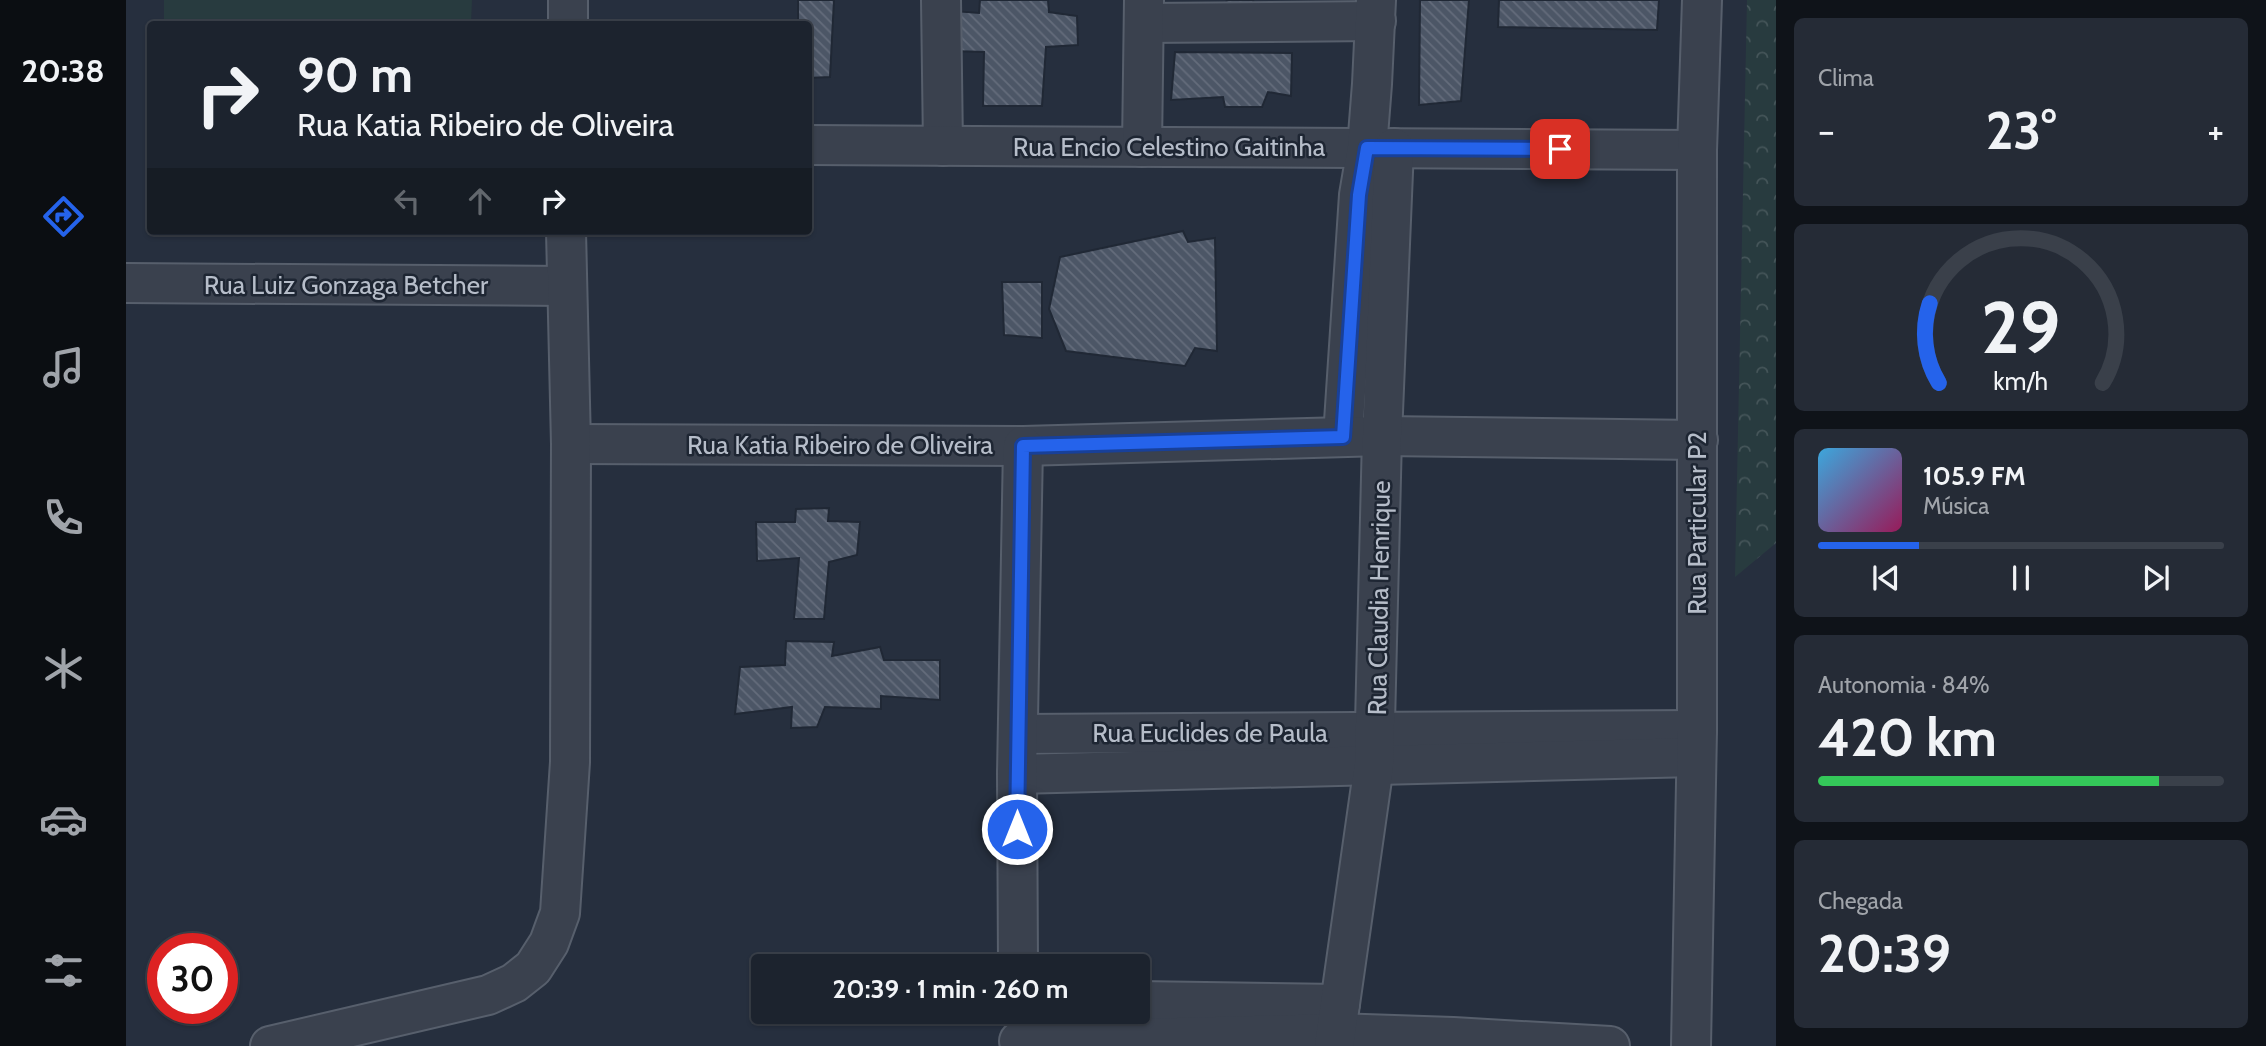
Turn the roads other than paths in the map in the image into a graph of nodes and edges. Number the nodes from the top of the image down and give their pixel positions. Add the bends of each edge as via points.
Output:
1 (568, 0) edge
2 (941, 0) edge
3 (1702, 0) edge
4 (1376, 10) edge
5 (1144, 12) edge
6 (568, 21) edge
7 (812, 145) edge
8 (943, 146) junction
9 (1142, 147) junction
10 (1380, 148) junction
11 (1697, 150) junction
12 (566, 235) edge
13 (126, 283) edge
14 (566, 286) junction
15 (1382, 436) junction
16 (1343, 437) junction
17 (1698, 440) junction
18 (571, 444) junction
19 (1023, 446) junction
20 (1018, 734) junction
21 (1696, 743) junction
22 (1375, 748) junction
23 (1017, 774) junction
24 (1018, 954) edge
25 (1150, 1003) edge
26 (1336, 1028) edge
27 (1019, 1033) edge
28 (270, 1046) edge
29 (1610, 1046) edge
30 (1691, 1046) edge

1 - 6 street
2 - 8 street
3 - 11 street, Rua Particular P2
4 - 5 street
4 - 10 street
5 - 9 street
7 - 8 street, Rua Encio Celestino Gaitinha
8 - 9 street, Rua Encio Celestino Gaitinha
9 - 10 street, Rua Encio Celestino Gaitinha
10 - 11 street, Rua Encio Celestino Gaitinha
10 - 15 street, Rua Claudia Henrique
10 - 16 street via 1359,195
11 - 17 street, Rua Particular P2
12 - 14 street
13 - 14 street, Rua Luiz Gonzaga Betcher
14 - 18 street
15 - 16 street, Rua Katia Ribeiro de Oliveira
15 - 17 street, Rua Katia Ribeiro de Oliveira
15 - 22 street, Rua Claudia Henrique
16 - 19 street, Rua Katia Ribeiro de Oliveira
17 - 21 street, Rua Particular P2
18 - 19 street, Rua Katia Ribeiro de Oliveira
18 - 28 street via 570,762 560,913 549,943 533,968 488,995
19 - 20 street
20 - 22 street, Rua Euclides de Paula
20 - 23 street
21 - 22 street, Rua Euclides de Paula
21 - 30 street, Rua Particular P2
22 - 23 street, Rua Euclides de Paula
22 - 26 street, Rua Claudia Henrique
23 - 24 street
25 - 26 street
26 - 27 street
26 - 29 street

